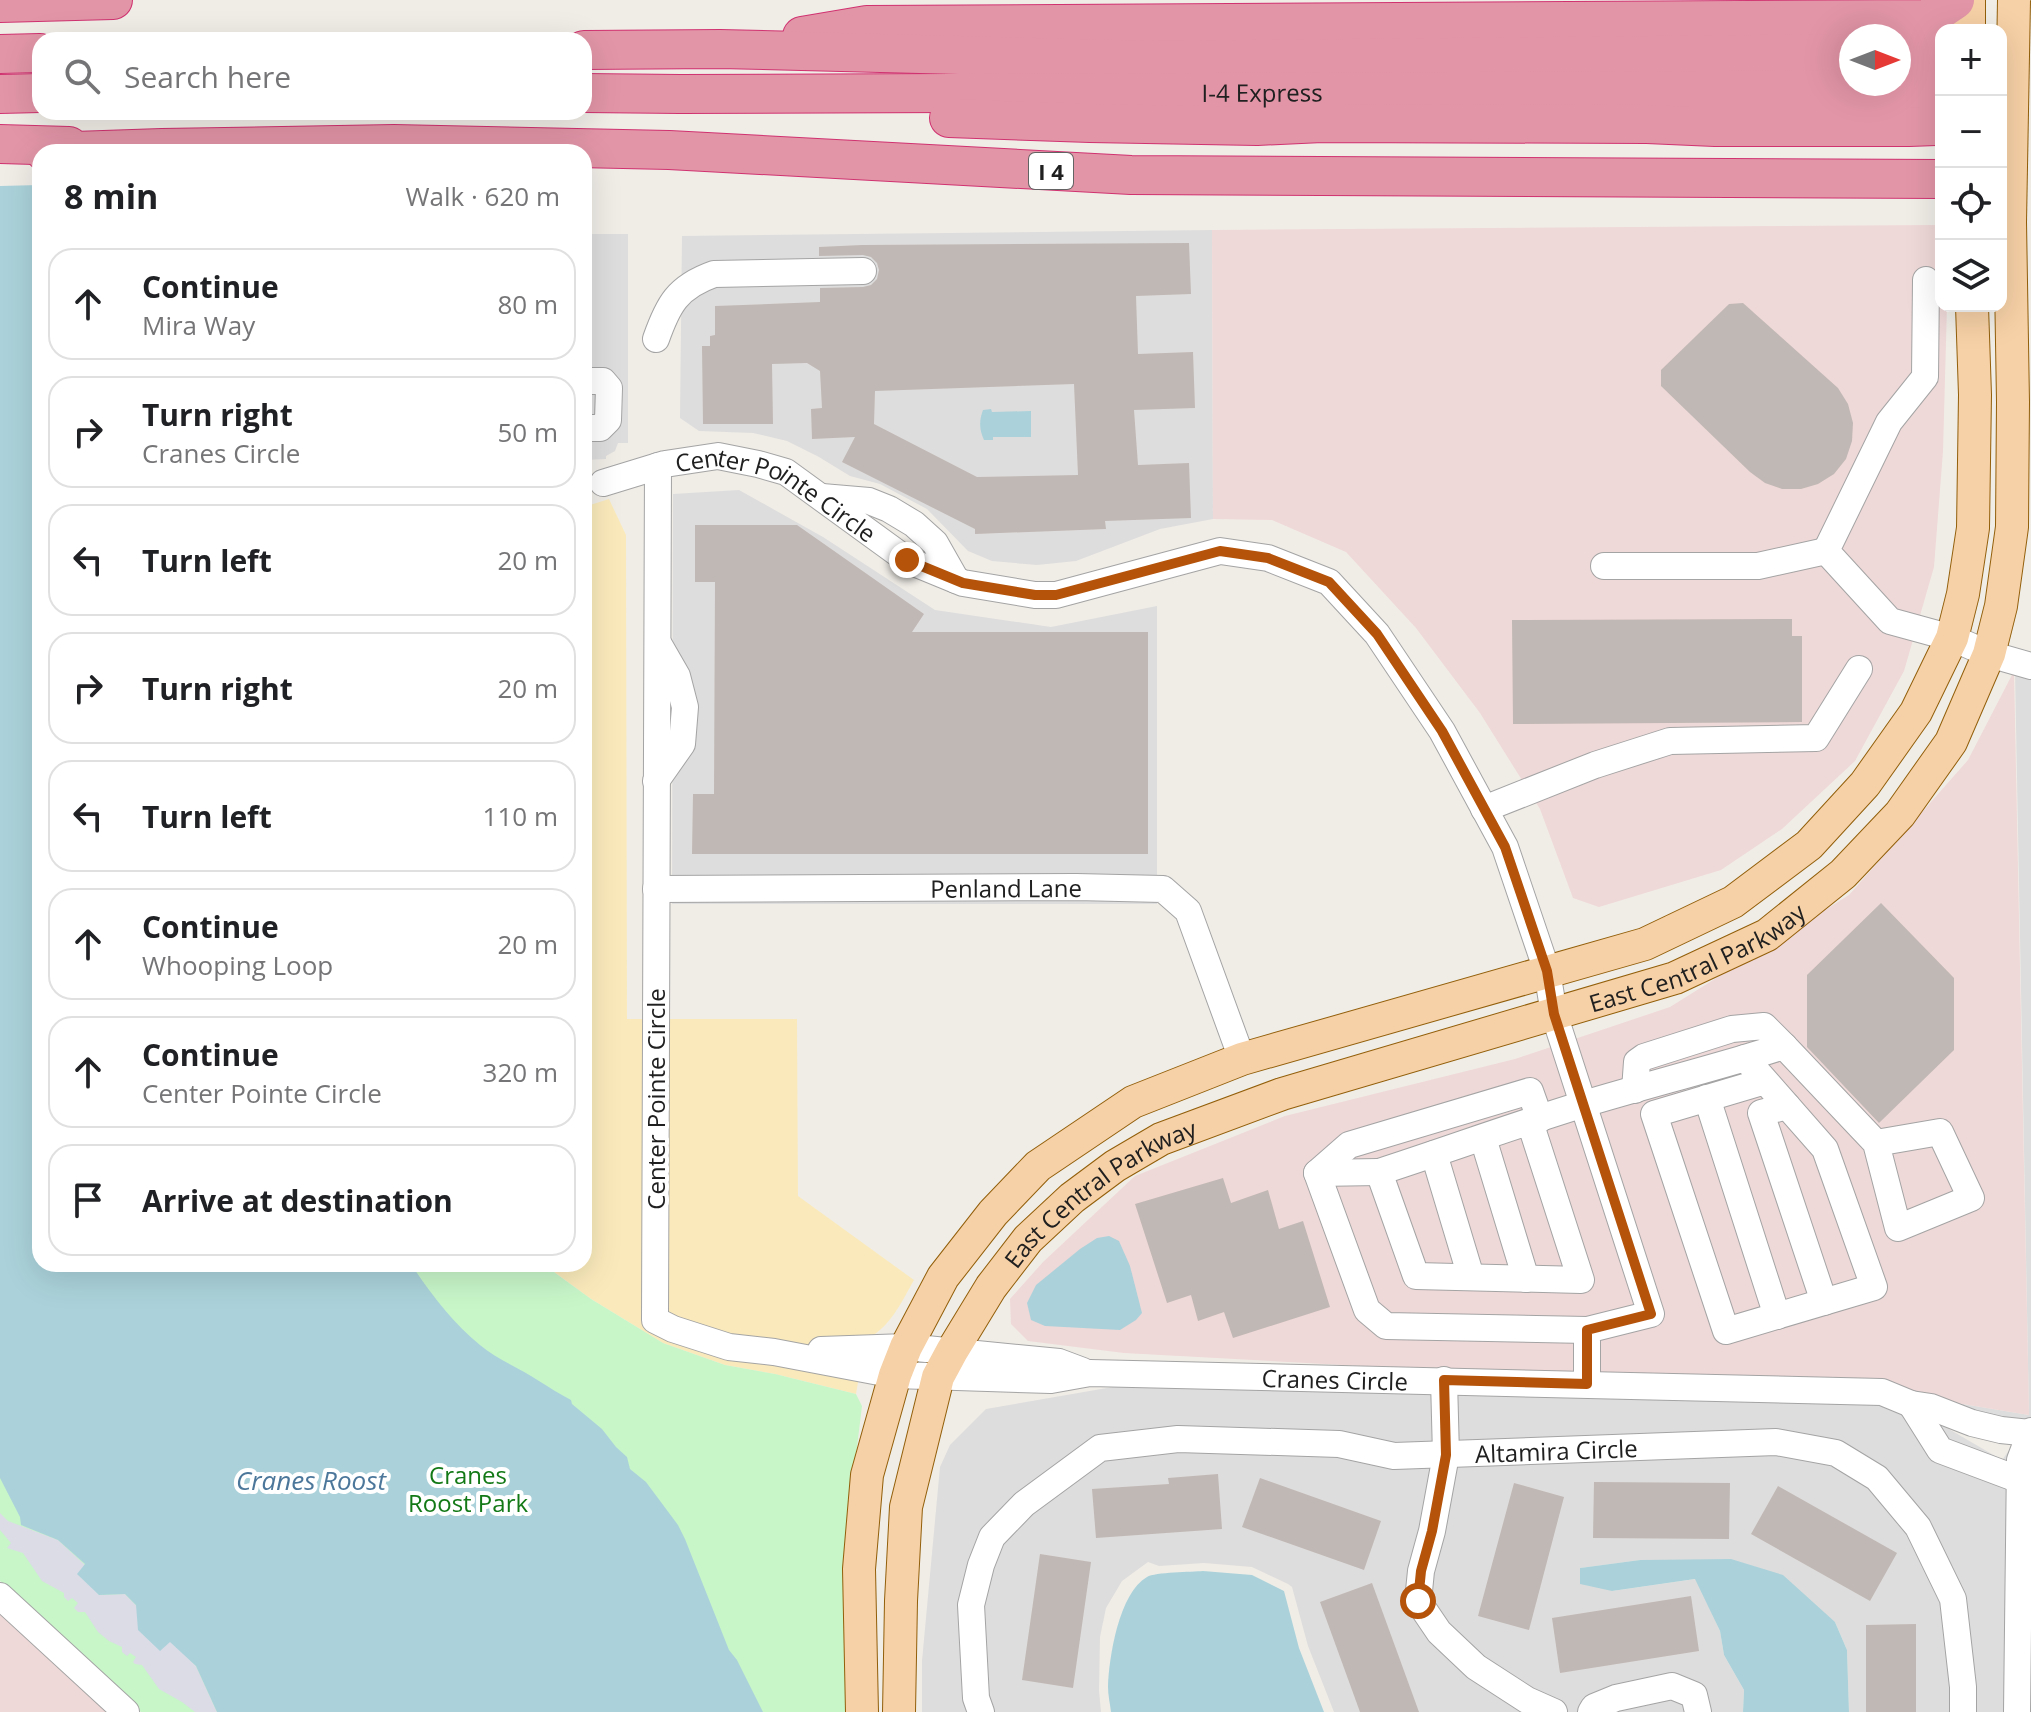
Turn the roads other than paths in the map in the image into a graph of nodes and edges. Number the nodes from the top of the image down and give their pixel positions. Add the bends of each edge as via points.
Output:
1 (113, 0) edge
2 (1969, 0) edge
3 (2014, 0) edge
4 (0, 3) edge
5 (1969, 24) edge
6 (1927, 29) edge
7 (720, 49) junction
8 (592, 50) edge
9 (32, 53) edge
10 (1839, 53) edge
11 (0, 54) edge
12 (2011, 72) edge
13 (1935, 89) edge
14 (32, 93) edge
15 (592, 93) edge
16 (0, 94) edge
17 (680, 94) junction
18 (1932, 127) edge
19 (0, 144) edge
20 (32, 145) edge
21 (592, 148) edge
22 (32, 153) edge
23 (0, 154) edge
24 (1935, 179) edge
25 (2007, 179) edge
26 (2031, 179) edge
27 (863, 271) dead end
28 (1926, 280) dead end
29 (1972, 312) edge
30 (656, 339) dead end
31 (592, 381) edge
32 (592, 428) edge
33 (658, 466) junction
34 (603, 483) dead end
35 (1826, 551) junction
36 (1604, 566) dead end
37 (1952, 638) junction
38 (1989, 654) junction
39 (2031, 666) edge
40 (1859, 669) dead end
41 (1484, 809) junction
42 (656, 889) junction
43 (1547, 971) junction
44 (1554, 1014) junction
45 (1784, 1046) junction
46 (1745, 1058) junction
47 (1242, 1059) junction
48 (1765, 1081) junction
49 (1635, 1090) junction
50 (1707, 1098) junction
51 (1584, 1105) junction
52 (1787, 1106) junction
53 (1535, 1121) junction
54 (1483, 1138) junction
55 (1876, 1143) dead end
56 (1434, 1154) junction
57 (1379, 1172) junction
58 (1317, 1173) junction
59 (1471, 1277) junction
60 (1526, 1279) junction
61 (1824, 1302) junction
62 (1777, 1316) junction
63 (1587, 1330) junction
64 (900, 1361) junction
65 (945, 1364) junction
66 (1444, 1380) junction
67 (1587, 1384) junction
68 (1911, 1404) junction
69 (2030, 1432) edge
70 (1446, 1455) junction
71 (2020, 1470) junction
72 (0, 1596) edge
73 (126, 1712) edge
74 (862, 1712) edge
75 (899, 1712) edge
76 (981, 1712) edge
77 (1554, 1712) edge
78 (1591, 1712) edge
79 (1698, 1712) edge
80 (1963, 1712) edge
81 (2017, 1712) edge

1 - 4 highway
2 - 5 main road
3 - 12 main road, East Central Parkway, bridge
6 - 7 highway via 867,25
7 - 8 highway, I-4 Express
7 - 10 highway, I-4 Express via 1156,60
9 - 11 highway
12 - 38 main road, East Central Parkway, bridge via 2012,527
13 - 17 highway, I-4 Express
14 - 16 highway
15 - 17 highway, I-4 Express
17 - 18 highway via 744,109 1090,123
19 - 20 highway, I 4
21 - 24 highway, I 4 via 1131,175
22 - 23 highway
25 - 26 highway
27 - 30 street via 714,274 675,297
28 - 35 street via 1925,377 1889,422
29 - 37 main road, East Central Parkway via 1973,528
31 - 32 street via 603,381 609,388 608,420
33 - 34 street, Center Pointe Circle
33 - 41 street, Center Pointe Circle via 718,456 786,472 907,560 963,583 1056,595 1220,551 1268,558 1329,582 1377,634 1442,731
33 - 42 street, Center Pointe Circle
35 - 36 street via 1758,566
35 - 37 street via 1890,621
37 - 38 street
37 - 43 main road, East Central Parkway via 1916,712 1865,784 1809,845 1733,902 1645,944
38 - 39 street
38 - 44 main road, East Central Parkway via 1951,742 1900,814 1843,874 1767,935 1675,978
40 - 41 street via 1816,738 1670,741
41 - 43 street, Center Pointe Circle via 1505,847
42 - 47 street, Penland Lane via 1163,889 1188,911
42 - 64 street, Center Pointe Circle via 655,1320 729,1347
43 - 44 street, Center Pointe Circle
43 - 47 main road, East Central Parkway
44 - 51 street, Center Pointe Circle
44 - 65 main road, East Central Parkway via 1282,1094 1161,1139 1072,1198 1028,1239 991,1287
45 - 46 street
45 - 49 street via 1764,1026 1732,1029 1644,1057 1637,1062
45 - 55 street
46 - 48 street
46 - 49 street
47 - 64 main road, East Central Parkway via 1133,1102 1038,1166 943,1277
48 - 50 street
48 - 52 street
49 - 51 street
50 - 62 street
50 - 62 street via 1654,1114 1726,1331
51 - 53 street
51 - 63 street, Center Pointe Circle via 1651,1314
52 - 61 street via 1761,1113
52 - 61 street via 1825,1149 1874,1287
53 - 54 street
53 - 58 street via 1530,1091 1349,1145
53 - 60 street via 1581,1280
54 - 56 street
54 - 60 street
56 - 57 street
56 - 59 street
57 - 58 street
57 - 59 street via 1416,1276
58 - 63 street via 1367,1310 1386,1326
59 - 60 street
61 - 62 street
63 - 67 street
64 - 65 street, Cranes Circle
64 - 74 main road, East Central Parkway via 867,1475 859,1569
65 - 66 street, Cranes Circle via 1059,1362 1090,1373
65 - 75 main road, East Central Parkway via 906,1507
66 - 67 street, Cranes Circle
66 - 70 street
67 - 68 street, Cranes Circle via 1882,1392
68 - 69 street, Cranes Circle via 1987,1427
68 - 71 street via 1940,1450
69 - 71 street
70 - 76 street, Altamira Circle via 1394,1456 1339,1444 1178,1439 1100,1448 1024,1504 992,1537 971,1605
70 - 77 street via 1418,1601 1439,1632 1476,1667
70 - 80 street, Altamira Circle via 1776,1442 1836,1453 1877,1478 1918,1527 1946,1584 1953,1599
71 - 81 street
72 - 73 street
78 - 79 street via 1616,1698 1672,1686 1694,1695

